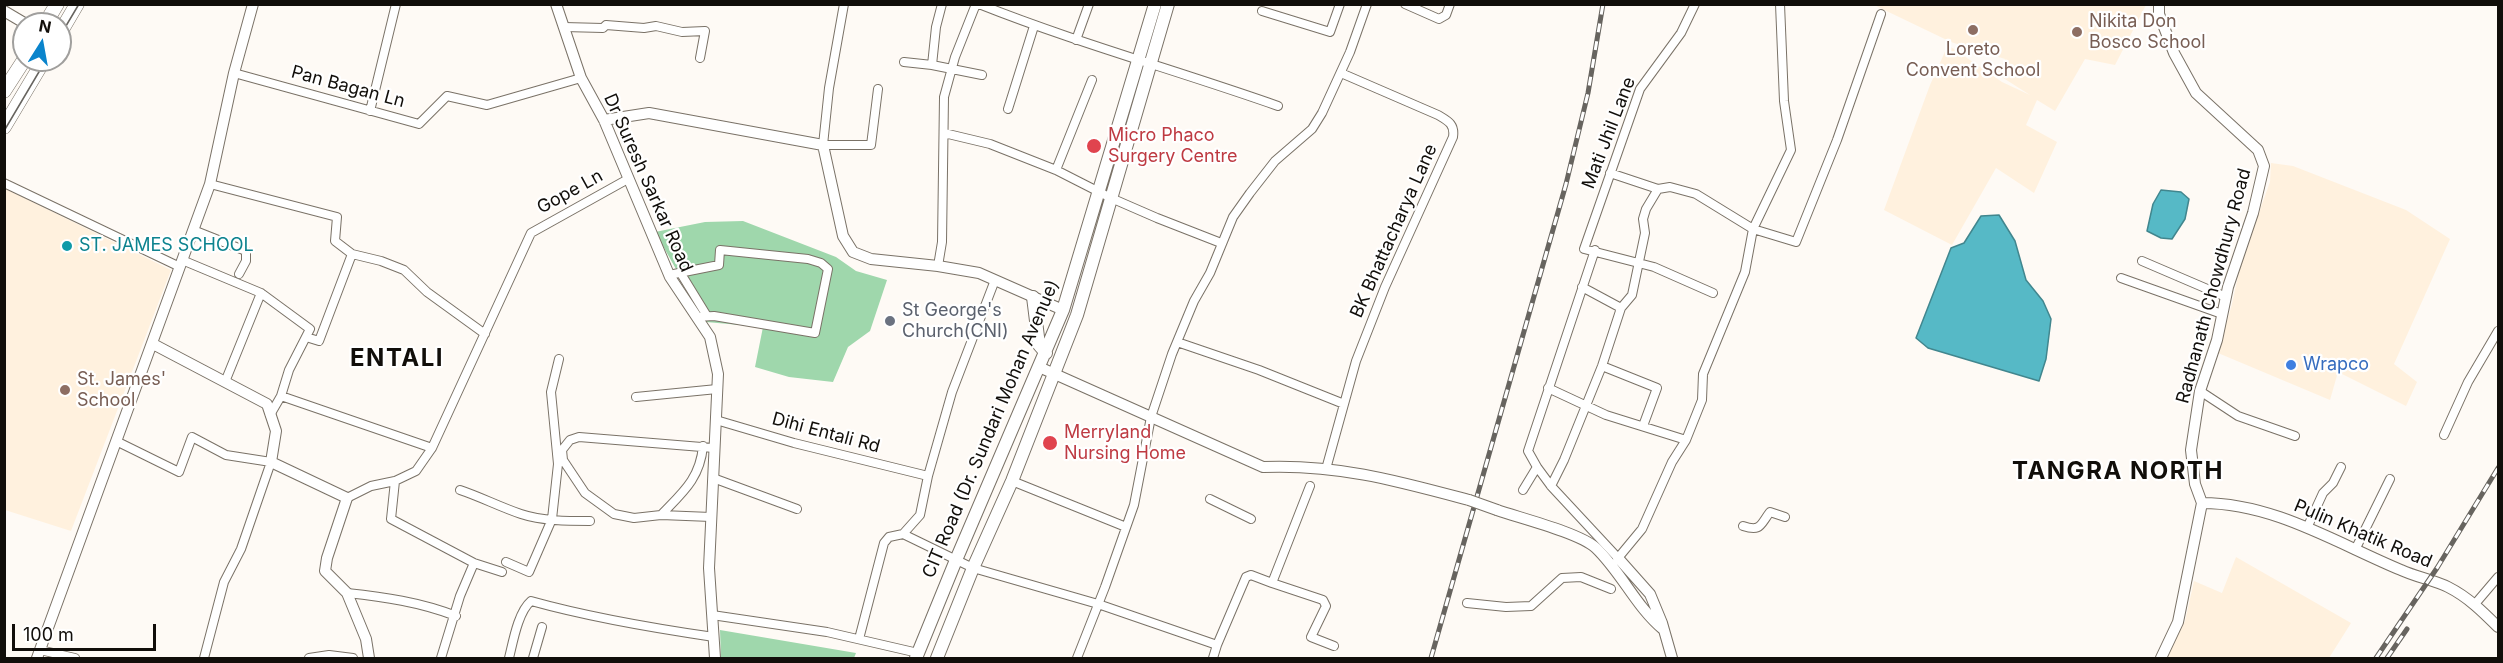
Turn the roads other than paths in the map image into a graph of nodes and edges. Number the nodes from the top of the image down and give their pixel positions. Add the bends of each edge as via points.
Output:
1 (253, 4) edge
2 (396, 4) edge
3 (556, 4) edge
4 (844, 4) edge
5 (942, 4) edge
6 (978, 4) edge
7 (1089, 4) edge
8 (1155, 4) edge
9 (1168, 4) edge
10 (1340, 4) edge
11 (1367, 4) edge
12 (1405, 4) edge
13 (1450, 4) edge
14 (1695, 4) edge
15 (1780, 4) edge
16 (2159, 4) edge
17 (1262, 11) dead end
18 (1881, 14) dead end
19 (1034, 26) junction
20 (564, 27) junction
21 (1076, 40) junction
22 (700, 58) dead end
23 (1145, 60) junction
24 (904, 62) dead end
25 (932, 64) junction
26 (952, 69) junction
27 (16, 72) edge
28 (37, 72) edge
29 (1341, 73) junction
30 (234, 74) junction
31 (982, 75) dead end
32 (581, 78) junction
33 (1092, 80) dead end
34 (878, 89) dead end
35 (4, 91) edge
36 (1278, 106) dead end
37 (1008, 109) dead end
38 (370, 111) junction
39 (603, 120) junction
40 (5, 125) edge
41 (944, 133) junction
42 (823, 145) junction
43 (1056, 170) junction
44 (1610, 173) junction
45 (628, 179) junction
46 (4, 183) edge
47 (210, 184) junction
48 (1658, 189) junction
49 (1099, 192) junction
50 (1111, 198) junction
51 (1753, 229) junction
52 (193, 230) junction
53 (1221, 243) junction
54 (1595, 250) junction
55 (352, 254) junction
56 (2142, 261) dead end
57 (181, 263) junction
58 (1640, 264) junction
59 (938, 266) junction
60 (675, 273) junction
61 (239, 274) dead end
62 (2121, 278) dead end
63 (995, 280) junction
64 (1582, 287) junction
65 (261, 293) junction
66 (1713, 293) dead end
67 (1033, 297) junction
68 (2226, 297) junction
69 (1621, 308) junction
70 (1063, 310) junction
71 (2222, 314) junction
72 (702, 317) junction
73 (2499, 330) edge
74 (485, 334) junction
75 (306, 337) junction
76 (1177, 342) junction
77 (153, 344) junction
78 (1046, 353) junction
79 (559, 360) dead end
80 (1602, 366) junction
81 (1039, 367) junction
82 (1052, 374) junction
83 (225, 382) junction
84 (1548, 388) junction
85 (717, 389) junction
86 (2200, 391) junction
87 (281, 396) junction
88 (636, 397) dead end
89 (1344, 404) junction
90 (1586, 406) junction
91 (270, 415) junction
92 (1151, 417) junction
93 (716, 420) junction
94 (1643, 426) junction
95 (2444, 435) dead end
96 (2295, 436) dead end
97 (1686, 440) junction
98 (117, 441) junction
99 (709, 447) junction
100 (432, 448) junction
101 (271, 462) junction
102 (1537, 467) junction
103 (2342, 467) dead end
104 (1326, 469) junction
105 (928, 476) junction
106 (713, 478) junction
107 (2390, 479) dead end
108 (1012, 481) junction
109 (395, 482) junction
110 (1310, 486) dead end
111 (1551, 486) junction
112 (460, 490) dead end
113 (1523, 490) dead end
114 (347, 498) junction
115 (1210, 499) dead end
116 (2202, 503) junction
117 (797, 509) dead end
118 (661, 515) junction
119 (711, 517) junction
120 (1785, 517) dead end
121 (552, 519) junction
122 (1251, 519) dead end
123 (590, 521) dead end
124 (1743, 526) dead end
125 (1126, 527) junction
126 (2307, 528) junction
127 (903, 534) junction
128 (2355, 550) junction
129 (1618, 558) junction
130 (956, 560) junction
131 (506, 562) dead end
132 (474, 563) junction
133 (973, 568) junction
134 (501, 572) dead end
135 (2499, 577) edge
136 (1272, 583) junction
137 (1611, 589) dead end
138 (347, 592) junction
139 (1467, 603) dead end
140 (1098, 604) junction
141 (2475, 604) junction
142 (712, 615) junction
143 (456, 616) junction
144 (542, 627) dead end
145 (2499, 627) edge
146 (1665, 630) junction
147 (714, 638) junction
148 (859, 639) junction
149 (1217, 645) junction
150 (1334, 646) dead end
151 (38, 654) edge
152 (917, 656) edge
153 (75, 658) edge
154 (204, 658) edge
155 (309, 658) edge
156 (353, 658) edge
157 (369, 658) edge
158 (441, 658) edge
159 (509, 658) edge
160 (533, 658) edge
161 (715, 658) edge
162 (937, 658) edge
163 (1077, 658) edge
164 (1213, 658) edge
165 (1671, 658) edge
166 (2160, 658) edge

1 - 30 street
2 - 38 street
3 - 20 street, Dr Suresh Sarkar Road
4 - 42 street
5 - 25 street
6 - 19 street
6 - 26 street
7 - 21 street
8 - 23 main road, CIT Road (Dr. Sundari Mohan Avenue)
9 - 23 main road, CIT Road (Dr. Sundari Mohan Avenue)
10 - 17 street via 1330,32
11 - 29 street
12 - 13 street via 1443,19
14 - 44 street, Mati Jhil Lane via 1681,33 1640,89
15 - 51 street via 1791,150
16 - 68 street, Radhanath Chowdhury Road via 2158,14 2174,53 2196,93 2258,150 2263,160 2264,171 2253,213
18 - 51 street via 1796,242
19 - 21 street
19 - 37 street
20 - 22 street via 656,26 682,32 705,31
20 - 32 street, Dr Suresh Sarkar Road
21 - 23 street
23 - 36 street
23 - 49 main road, CIT Road (Dr. Sundari Mohan Avenue)
23 - 50 main road, CIT Road (Dr. Sundari Mohan Avenue)
24 - 25 street
25 - 26 street
26 - 31 street
26 - 41 street via 944,97
27 - 35 main road
28 - 40 main road
29 - 53 street via 1312,129 1275,161 1233,218
29 - 89 street, BK Bhattacharya Lane via 1438,115 1454,130 1385,287
30 - 38 street, Pan Bagan Ln
30 - 47 street
32 - 38 street, Pan Bagan Ln via 487,105 447,96 419,124
32 - 39 street, Dr Suresh Sarkar Road
33 - 43 street
34 - 42 street via 871,145
39 - 42 street via 649,113
39 - 45 street, Dr Suresh Sarkar Road
41 - 43 street via 990,144
41 - 59 street
42 - 59 street via 843,236 853,252 871,259
43 - 49 street
44 - 48 street
44 - 54 street, Mati Jhil Lane via 1584,249
45 - 60 street, Dr Suresh Sarkar Road
45 - 74 street, Gope Ln via 531,233
46 - 57 street
47 - 52 street
47 - 55 street via 337,217 335,241
48 - 51 street via 1670,187 1696,194
48 - 58 street via 1643,219 1646,233
49 - 50 street
49 - 70 main road, CIT Road (Dr. Sundari Mohan Avenue)
50 - 53 street
50 - 82 main road, CIT Road (Dr. Sundari Mohan Avenue) via 1077,315
51 - 97 street via 1745,272 1703,374 1702,400
52 - 57 street
52 - 61 street via 246,251
53 - 76 street
54 - 58 street
54 - 64 street
55 - 74 street via 404,270 427,292
55 - 75 street via 320,341
56 - 68 street
57 - 65 street
57 - 77 street
58 - 66 street via 1679,276
58 - 69 street via 1632,295
59 - 63 street
60 - 72 street, Dr Suresh Sarkar Road
60 - 72 street via 719,265 720,250 808,259 828,269 815,333
62 - 71 street
63 - 67 street
63 - 105 street via 952,392
64 - 69 street
64 - 84 street
65 - 75 street via 310,329
65 - 83 street
67 - 70 street
67 - 78 main road via 1039,345
68 - 71 street, Radhanath Chowdhury Road
69 - 80 street
70 - 78 main road, CIT Road (Dr. Sundari Mohan Avenue)
71 - 86 street, Radhanath Chowdhury Road
72 - 85 street, Dr Suresh Sarkar Road via 718,374
73 - 95 street via 2468,382
74 - 100 street, Gope Ln
75 - 87 street
76 - 89 street
76 - 92 street
77 - 83 street
77 - 98 street
78 - 81 main road, CIT Road (Dr. Sundari Mohan Avenue)
79 - 121 street via 551,392 558,464
80 - 90 street
80 - 94 street via 1657,388
81 - 82 street
81 - 130 main road, CIT Road (Dr. Sundari Mohan Avenue)
82 - 92 street
82 - 108 main road, CIT Road (Dr. Sundari Mohan Avenue)
83 - 91 street via 267,404
84 - 90 street
84 - 102 street via 1527,451
85 - 88 street
85 - 93 street, Dr Suresh Sarkar Road
86 - 96 street via 2238,416
86 - 116 street, Radhanath Chowdhury Road via 2191,450
87 - 91 street
87 - 100 street
89 - 104 street, BK Bhattacharya Lane
90 - 94 street
90 - 111 street
91 - 101 street via 276,431
92 - 104 street via 1263,467
92 - 125 street
93 - 99 street, Dr Suresh Sarkar Road
93 - 105 street, Dihi Entali Rd
94 - 97 street
97 - 129 street via 1642,529
98 - 101 street via 179,472 192,437 226,455
98 - 151 street
99 - 106 street, Dr Suresh Sarkar Road
99 - 118 street via 695,478
99 - 118 street via 579,437 561,450 563,460 585,493 599,505 614,514 634,518
100 - 109 street, Gope Ln via 416,471
101 - 114 street
101 - 154 street via 242,549 224,582
102 - 111 street
102 - 113 street
103 - 126 street
104 - 146 street, bridge via 1385,477 1469,500 1572,536 1595,547 1648,616
105 - 127 street via 920,515
106 - 117 street
106 - 119 street, Dr Suresh Sarkar Road
107 - 128 street
108 - 125 street
108 - 133 main road, CIT Road (Dr. Sundari Mohan Avenue)
109 - 114 street via 371,486
109 - 132 street via 391,519
110 - 136 street
111 - 129 street
112 - 121 street via 520,514
114 - 138 street via 326,571
115 - 122 street
116 - 126 street, Pulin Khatik Road via 2241,505
116 - 166 street via 2178,622
118 - 119 street
119 - 142 street, Dr Suresh Sarkar Road
120 - 124 street via 1770,512 1758,529
121 - 123 street
121 - 131 street via 529,572
125 - 140 street
126 - 128 street, Pulin Khatik Road
127 - 130 street
127 - 148 street via 889,537 884,543
128 - 141 street, Pulin Khatik Road via 2448,587
129 - 146 street via 1650,594
130 - 133 street
130 - 152 main road, CIT Road (Dr. Sundari Mohan Avenue)
132 - 134 street
132 - 143 street
133 - 140 street
133 - 162 main road, CIT Road (Dr. Sundari Mohan Avenue)
135 - 141 street
136 - 149 street via 1246,577
136 - 150 street via 1323,600 1326,606 1311,637
137 - 139 street via 1581,577 1562,578 1531,606
138 - 143 street via 399,599
138 - 157 street via 366,639
140 - 149 street
140 - 163 street
141 - 145 street, Pulin Khatik Road
142 - 147 street, Dr Suresh Sarkar Road
142 - 148 street
143 - 158 street
144 - 160 street
146 - 165 street
147 - 159 street via 619,623 531,601
147 - 161 street, Dr Suresh Sarkar Road
148 - 152 street
149 - 164 street
151 - 153 street
155 - 156 street

